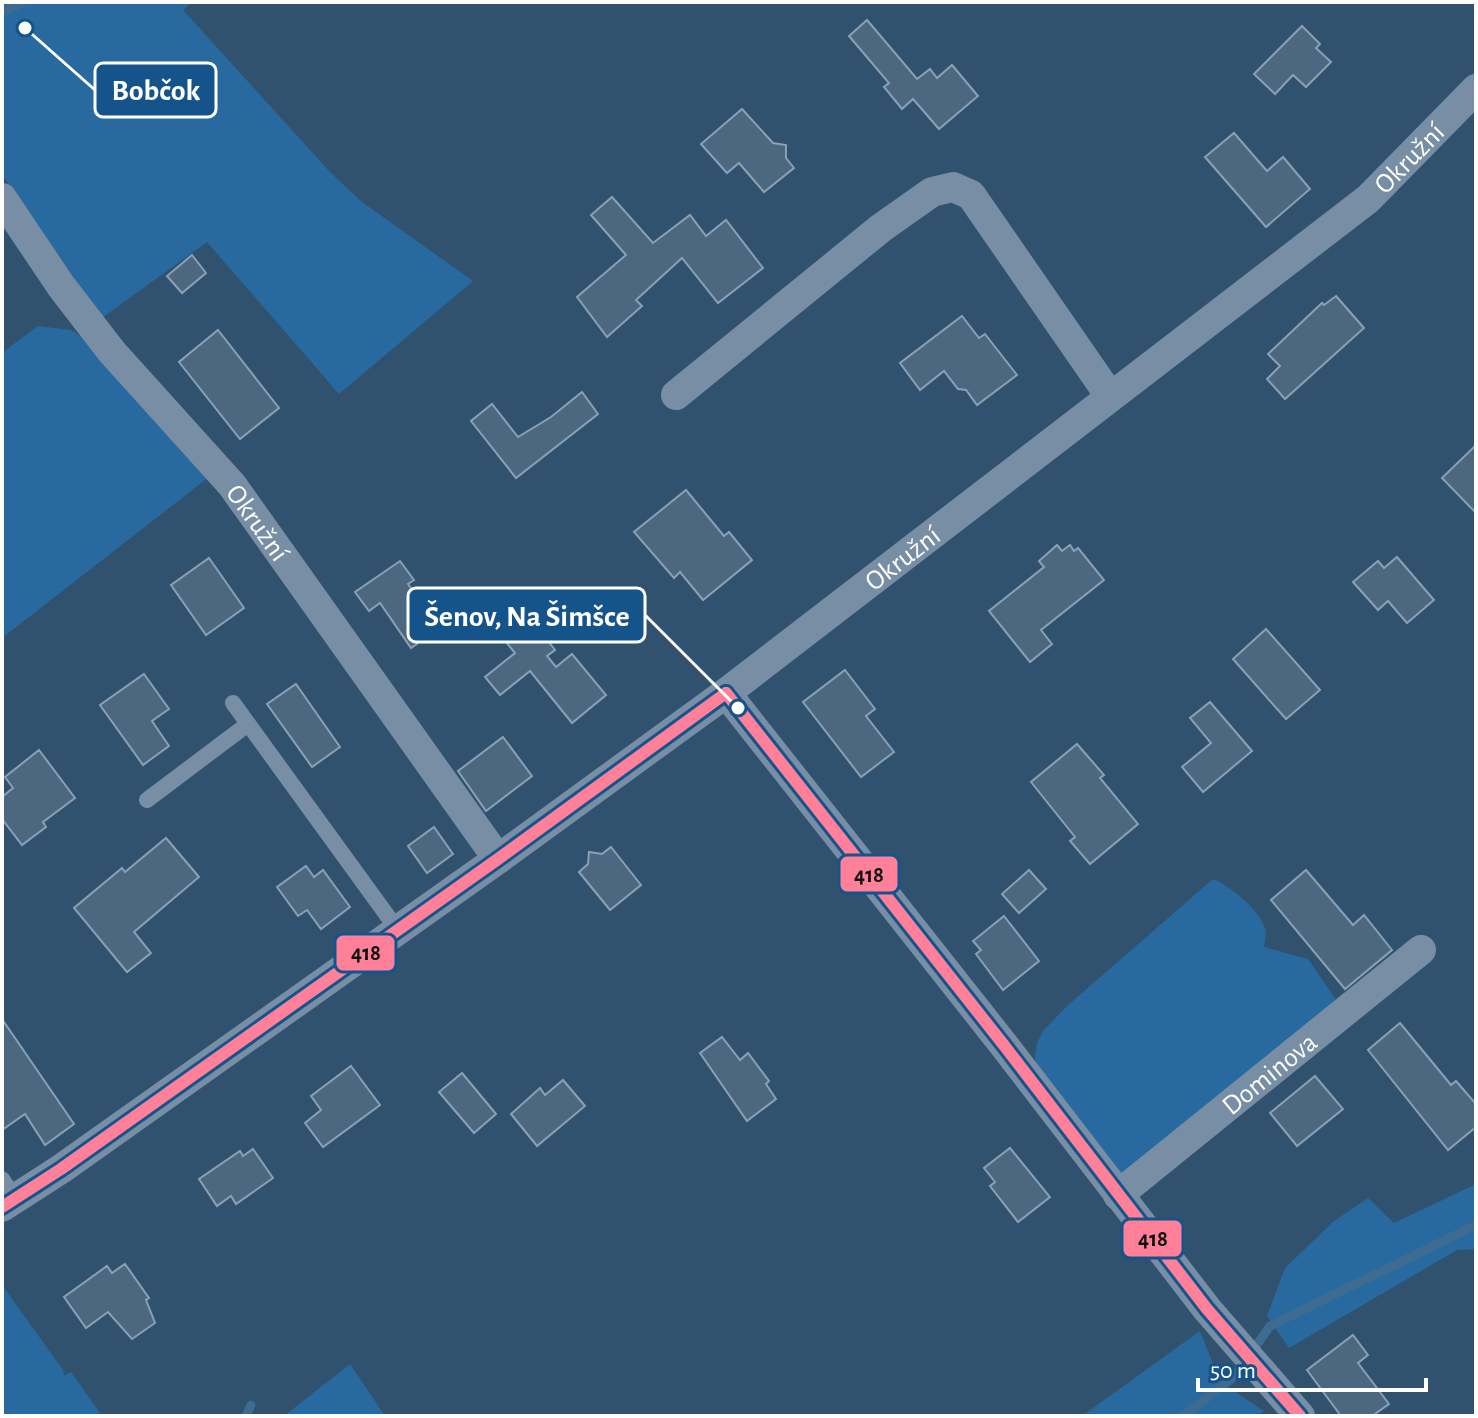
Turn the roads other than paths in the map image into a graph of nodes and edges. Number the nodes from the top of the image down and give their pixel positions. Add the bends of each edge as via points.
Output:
1 (1476, 89) edge
2 (2, 198) edge
3 (676, 395) dead end
4 (1110, 396) junction
5 (726, 693) junction
6 (233, 703) dead end
7 (248, 724) junction
8 (147, 800) dead end
9 (498, 859) junction
10 (397, 929) junction
11 (1421, 950) dead end
12 (6, 1194) edge
13 (1118, 1195) junction
14 (1300, 1416) edge

1 - 4 street, Okružní via 1368,199
2 - 9 street, Okružní via 112,352 232,485
3 - 4 street via 881,228 932,192 953,187 971,195
4 - 5 street, Okružní
5 - 9 street, Okružní
5 - 13 street
6 - 7 lane
7 - 8 lane
7 - 10 lane
9 - 10 street, Okružní
10 - 12 street, Okružní via 61,1169
11 - 13 street, Dominova
13 - 14 street

